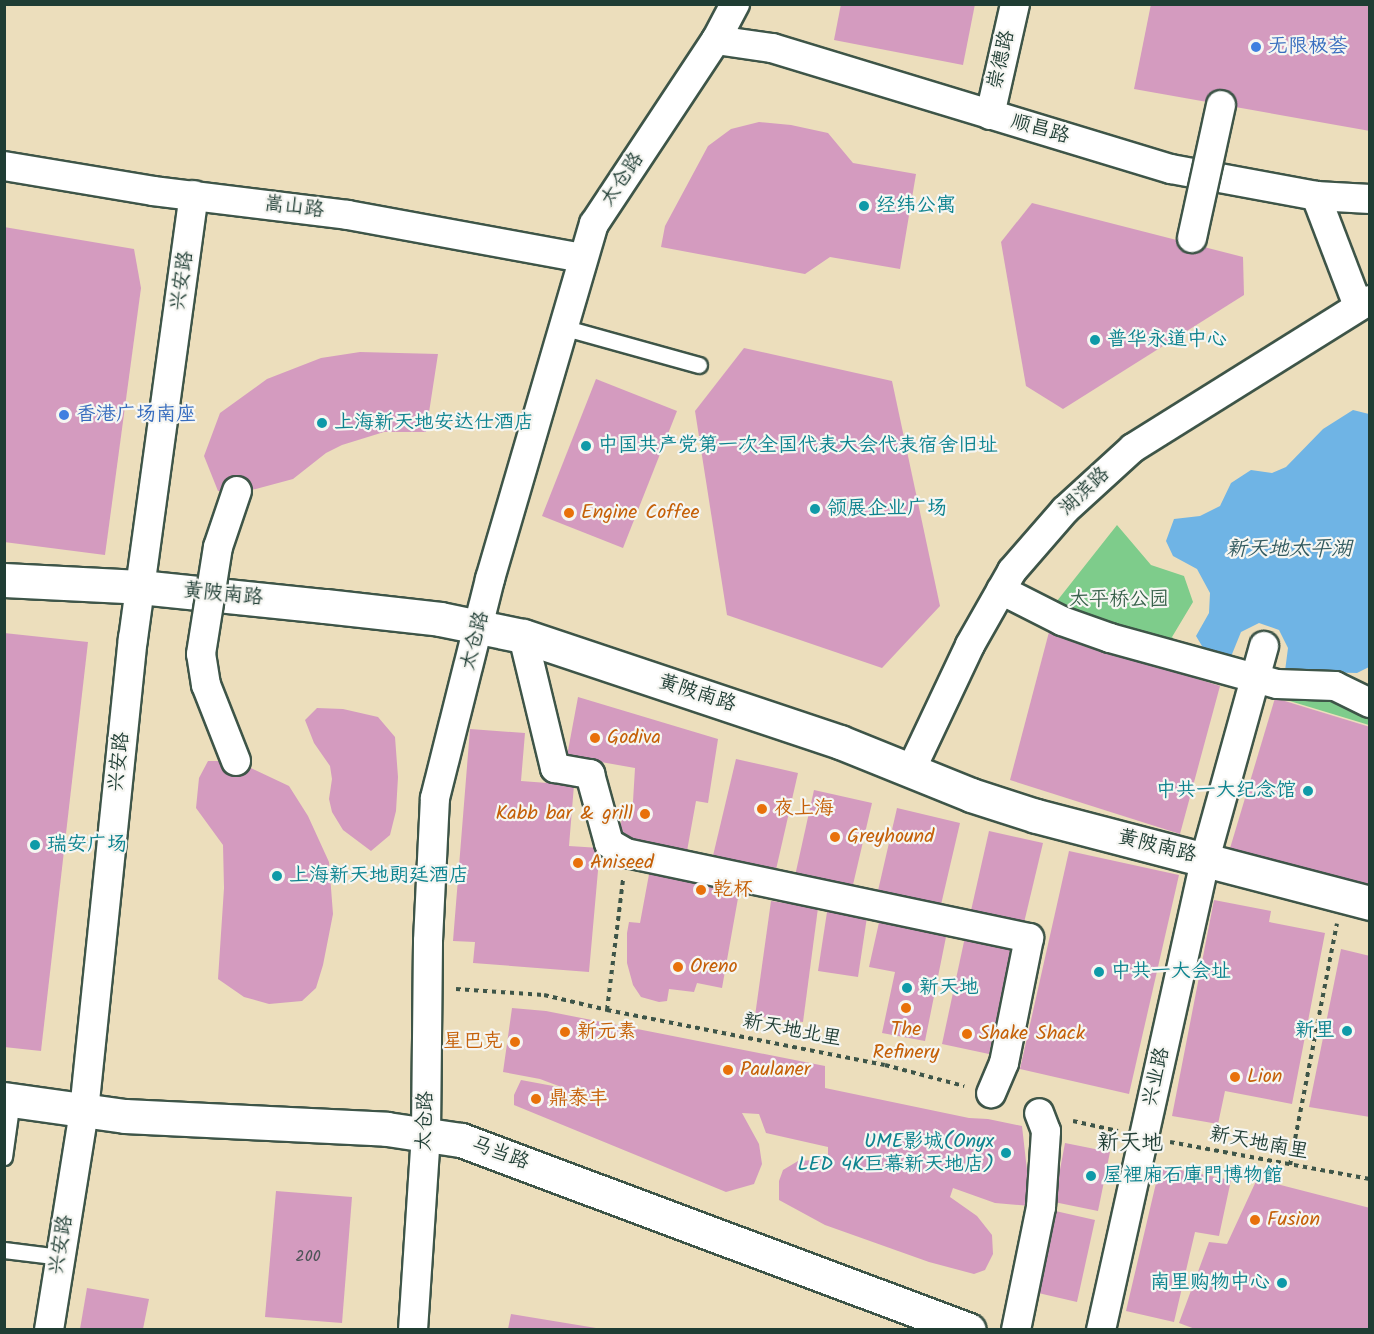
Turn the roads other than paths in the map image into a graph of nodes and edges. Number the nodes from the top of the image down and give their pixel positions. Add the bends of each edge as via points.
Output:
1 (735, 4) edge
2 (1015, 4) edge
3 (716, 40) junction
4 (1221, 105) dead end
5 (990, 115) junction
6 (4, 166) edge
7 (1206, 175) junction
8 (194, 195) junction
9 (1316, 196) junction
10 (1370, 199) edge
11 (1192, 238) dead end
12 (582, 258) junction
13 (1364, 303) edge
14 (562, 327) junction
15 (699, 365) dead end
16 (237, 491) dead end
17 (4, 580) edge
18 (140, 587) junction
19 (1001, 590) junction
20 (479, 627) junction
21 (523, 636) junction
22 (1264, 646) dead end
23 (1255, 678) junction
24 (1370, 703) edge
25 (236, 761) dead end
26 (911, 770) junction
27 (1205, 859) junction
28 (1356, 900) edge
29 (991, 1093) road end
30 (8, 1100) edge
31 (84, 1111) junction
32 (1038, 1113) road end
33 (426, 1134) junction
34 (4, 1157) edge
35 (4, 1250) edge
36 (60, 1257) junction
37 (49, 1329) edge
38 (413, 1329) edge
39 (969, 1329) edge
40 (1016, 1329) edge
41 (1101, 1329) edge

1 - 3 street, 太仓路
2 - 5 street, 崇德路
3 - 5 street, 顺昌路 via 772,48
3 - 12 street, 太仓路 via 594,224
4 - 7 street, bridge
5 - 7 street, 顺昌路 via 1171,169
6 - 8 street, 嵩山路
7 - 9 street, 顺昌路
7 - 11 street, bridge
8 - 12 street, 嵩山路 via 348,215
8 - 18 street, 兴安路
9 - 10 street, 顺昌路
9 - 13 street, 湖滨路
12 - 14 street, 太仓路
13 - 19 street, 湖滨路 via 1133,448 1065,510 1012,571
14 - 15 lane
14 - 20 street, 太仓路
16 - 25 street, bridge via 218,548 201,654 206,685
17 - 18 street, 黄陂南路
18 - 20 street, 黄陂南路
18 - 31 street, 兴安路
19 - 23 street via 1062,621 1110,638
19 - 26 street, 湖滨路 via 969,645
20 - 21 street, 黄陂南路
20 - 33 street, 太仓路 via 435,798
21 - 26 street, 黄陂南路 via 840,742
21 - 29 street via 555,768 590,774 609,843 626,854 1029,938 1004,1063
22 - 23 street, 兴业路
23 - 24 street via 1277,684 1335,686
23 - 27 street, 兴业路
26 - 27 street, 黄陂南路 via 1036,816
27 - 28 street, 黄陂南路
27 - 41 street, 兴业路
30 - 31 street, 马当路
30 - 34 lane
31 - 33 street, 马当路
31 - 36 street, 兴安路
32 - 40 street via 1046,1131 1041,1208
33 - 38 street, 太仓路
33 - 39 street, 马当路 via 461,1140
35 - 36 lane
36 - 37 street, 兴安路

